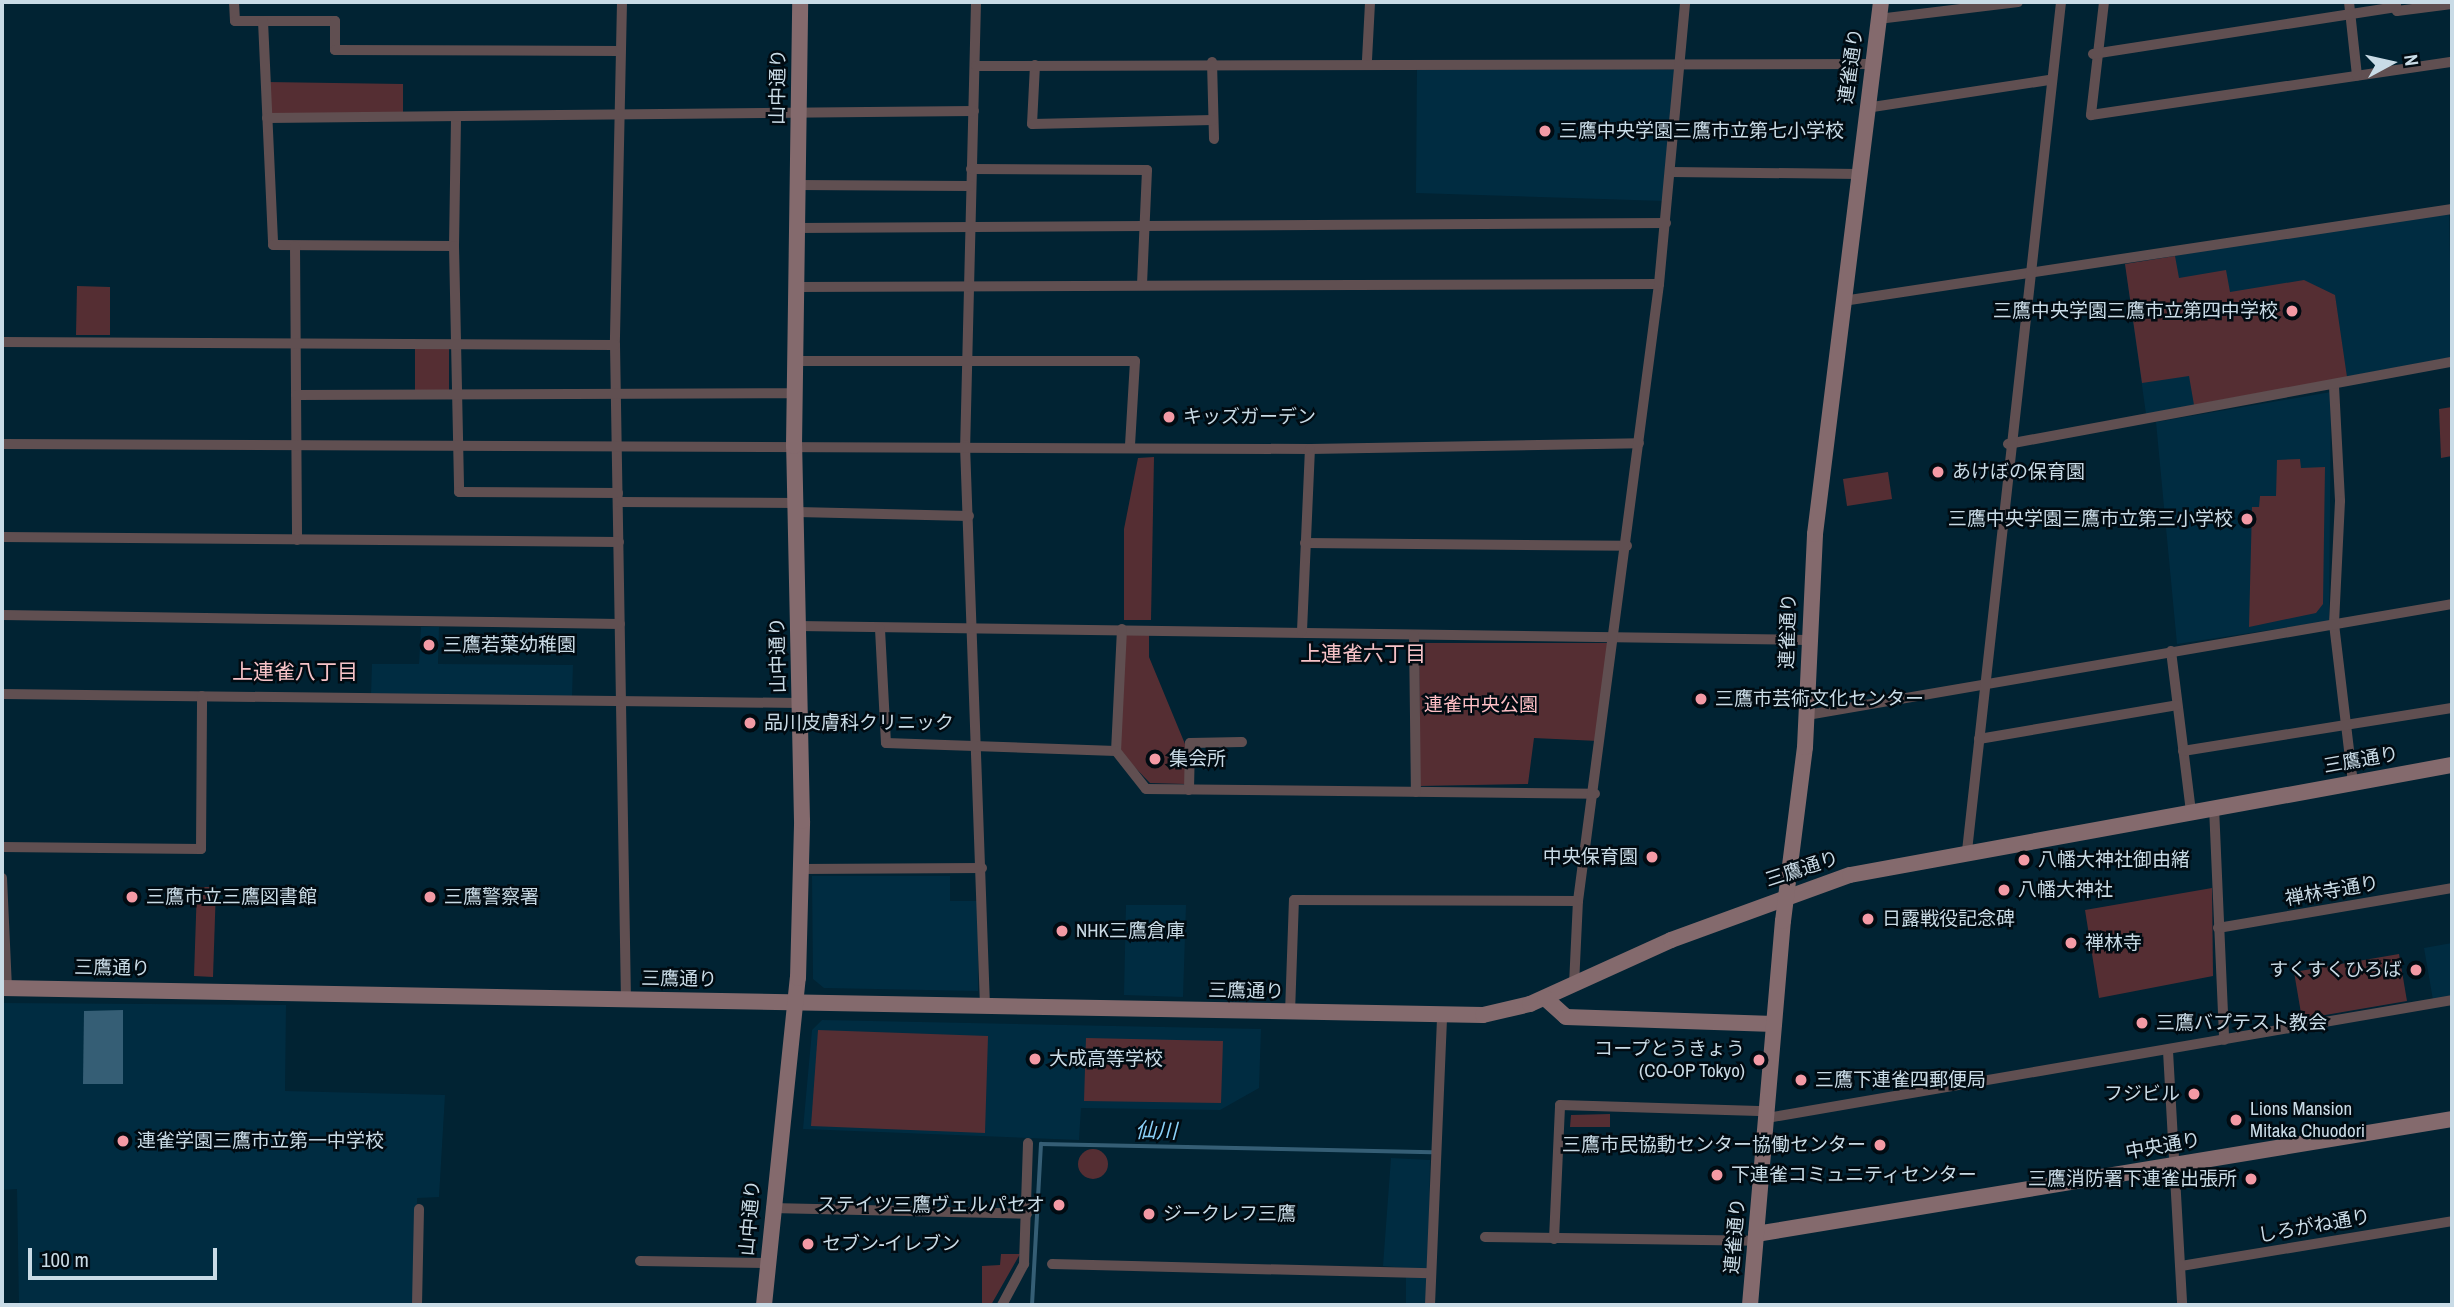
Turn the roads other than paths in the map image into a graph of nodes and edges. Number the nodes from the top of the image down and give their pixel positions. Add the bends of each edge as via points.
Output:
1 (234, 2) edge
2 (622, 2) edge
3 (800, 2) edge
4 (976, 2) edge
5 (1370, 2) edge
6 (1685, 2) edge
7 (1881, 2) edge
8 (2018, 2) edge
9 (2061, 2) edge
10 (2104, 2) edge
11 (2349, 2) edge
12 (2452, 3) edge
13 (2396, 4) edge
14 (2350, 14) junction
15 (1878, 19) junction
16 (264, 21) junction
17 (620, 51) junction
18 (2093, 54) junction
19 (1367, 60) junction
20 (1212, 62) junction
21 (2452, 62) edge
22 (1684, 63) junction
23 (1872, 64) junction
24 (1035, 65) junction
25 (976, 66) junction
26 (2357, 76) junction
27 (2049, 80) junction
28 (1866, 108) junction
29 (974, 111) junction
30 (799, 114) junction
31 (620, 115) junction
32 (456, 117) junction
33 (267, 118) junction
34 (1213, 120) junction
35 (1214, 139) dead end
36 (971, 169) junction
37 (1671, 172) junction
38 (1859, 174) junction
39 (797, 185) junction
40 (970, 186) junction
41 (2452, 209) edge
42 (1666, 223) junction
43 (1147, 226) junction
44 (968, 227) junction
45 (796, 228) junction
46 (295, 246) junction
47 (454, 246) junction
48 (2027, 273) junction
49 (1659, 284) junction
50 (1142, 285) junction
51 (966, 286) junction
52 (796, 287) junction
53 (1843, 301) junction
54 (2, 342) edge
55 (295, 344) junction
56 (454, 344) junction
57 (615, 345) junction
58 (795, 361) junction
59 (965, 362) junction
60 (2452, 362) edge
61 (2334, 386) junction
62 (794, 393) junction
63 (296, 394) junction
64 (454, 396) junction
65 (615, 396) junction
66 (1639, 443) junction
67 (2, 444) edge
68 (296, 444) junction
69 (2007, 444) junction
70 (457, 445) junction
71 (616, 445) junction
72 (965, 445) junction
73 (1130, 445) junction
74 (794, 446) junction
75 (1310, 449) junction
76 (618, 498) junction
77 (797, 508) junction
78 (969, 516) junction
79 (2, 537) edge
80 (297, 540) junction
81 (619, 542) junction
82 (1306, 543) junction
83 (1627, 546) junction
84 (2452, 604) edge
85 (2, 615) edge
86 (620, 624) junction
87 (2336, 624) junction
88 (798, 626) junction
89 (880, 629) junction
90 (976, 629) junction
91 (1122, 629) junction
92 (1302, 631) junction
93 (1414, 635) junction
94 (1618, 636) junction
95 (1807, 640) junction
96 (2171, 651) junction
97 (1984, 683) junction
98 (2, 694) edge
99 (202, 696) junction
100 (621, 701) junction
101 (800, 703) junction
102 (2177, 705) junction
103 (2452, 708) edge
104 (1807, 715) junction
105 (2346, 726) junction
106 (1979, 738) junction
107 (1242, 742) dead end
108 (979, 748) junction
109 (1116, 751) junction
110 (2183, 751) junction
111 (2452, 765) edge
112 (2353, 783) junction
113 (1189, 790) junction
114 (1416, 792) junction
115 (1595, 794) junction
116 (2214, 807) junction
117 (2191, 811) junction
118 (2, 847) edge
119 (1967, 850) junction
120 (982, 868) junction
121 (800, 869) junction
122 (2, 878) edge
123 (2452, 888) edge
124 (1787, 894) junction
125 (1578, 901) junction
126 (2218, 928) junction
127 (1574, 985) junction
128 (5, 988) edge
129 (1545, 998) junction
130 (626, 999) junction
131 (2452, 1000) edge
132 (797, 1003) junction
133 (985, 1007) junction
134 (1290, 1013) junction
135 (1442, 1017) junction
136 (1774, 1024) junction
137 (2224, 1040) junction
138 (2168, 1051) junction
139 (1767, 1114) junction
140 (2452, 1119) edge
141 (1028, 1143) dead end
142 (2179, 1165) junction
143 (771, 1208) junction
144 (419, 1209) dead end
145 (1027, 1213) junction
146 (2452, 1221) edge
147 (1485, 1237) dead end
148 (1756, 1237) junction
149 (1554, 1239) junction
150 (640, 1261) dead end
151 (767, 1263) junction
152 (1052, 1264) dead end
153 (2181, 1266) junction
154 (1431, 1273) junction
155 (417, 1305) edge
156 (764, 1305) edge
157 (1002, 1305) edge
158 (1430, 1305) edge
159 (1750, 1305) edge
160 (2182, 1305) edge

1 - 16 street via 235,21
2 - 17 street
3 - 30 main road, 山中通り
4 - 25 street
5 - 19 street
6 - 22 street
7 - 15 main road, 連雀通り
8 - 15 street
9 - 27 street
10 - 18 street
11 - 14 street
12 - 13 street
13 - 14 street
14 - 18 street
14 - 26 street
15 - 23 main road, 連雀通り
16 - 17 street via 335,21 335,50
16 - 33 street
17 - 31 street
18 - 26 street via 2091,115
19 - 20 street
19 - 22 street
20 - 24 street
20 - 34 street
21 - 26 street
22 - 23 street
22 - 37 street
23 - 28 main road, 連雀通り
24 - 25 street
24 - 34 street via 1032,124
25 - 29 street
27 - 28 street
27 - 48 street
28 - 38 main road, 連雀通り
29 - 30 street
29 - 36 street
30 - 31 street
30 - 39 main road, 山中通り
31 - 32 street
31 - 57 street
32 - 33 street
32 - 47 street
33 - 46 street via 273,245
34 - 35 street
36 - 40 street
36 - 43 street via 1147,170
37 - 38 street
37 - 42 street
38 - 53 main road, 連雀通り
39 - 40 street
39 - 45 main road, 山中通り
40 - 44 street
41 - 48 street
42 - 43 street
42 - 49 street
43 - 44 street
43 - 50 street
44 - 45 street
44 - 51 street
45 - 52 main road, 山中通り
46 - 47 street
46 - 55 street
47 - 56 street
48 - 53 street
48 - 69 street
49 - 50 street
49 - 66 street
50 - 51 street
51 - 52 street
51 - 59 street
52 - 58 main road, 山中通り
53 - 95 main road, 連雀通り
54 - 55 street
55 - 56 street
55 - 63 street
56 - 57 street
56 - 64 street
57 - 65 street
58 - 59 street
58 - 62 main road, 山中通り
59 - 72 street
59 - 73 street via 1135,361
60 - 61 street
61 - 69 street
61 - 87 street
62 - 65 street
62 - 74 main road, 山中通り
63 - 64 street
63 - 68 street
64 - 65 street
64 - 70 street
65 - 71 street
66 - 75 street
66 - 83 street
67 - 68 street
68 - 70 street
68 - 80 street
69 - 97 street
70 - 71 street
70 - 76 street via 459,492
71 - 74 street
71 - 76 street
72 - 73 street
72 - 74 street
72 - 78 street
73 - 75 street
74 - 77 main road, 山中通り
75 - 82 street
76 - 77 street
76 - 81 street
77 - 78 street
77 - 88 main road, 山中通り
78 - 90 street
79 - 80 street
80 - 81 street
81 - 86 street
82 - 83 street
82 - 92 street
83 - 94 street
84 - 87 street
85 - 86 street
86 - 100 street
87 - 96 street
87 - 105 street
88 - 89 street
88 - 101 main road, 山中通り
89 - 90 street
89 - 108 street via 886,743
90 - 91 street
90 - 108 street
91 - 92 street
91 - 109 street
92 - 93 street
93 - 94 street
93 - 114 street
94 - 95 street
94 - 115 street
95 - 104 main road, 連雀通り
96 - 97 street
96 - 102 street
97 - 104 street
97 - 106 street
98 - 99 street
99 - 100 street
99 - 118 street via 201,849
100 - 101 street
100 - 130 street
101 - 121 main road, 山中通り
102 - 106 street
102 - 110 street
103 - 105 street
104 - 124 main road, 連雀通り
105 - 110 street
105 - 112 street
106 - 119 street
107 - 113 street via 1190,743
108 - 109 street
108 - 120 street
109 - 113 street via 1146,789
110 - 117 street
111 - 112 main road, 三鷹通り
112 - 116 main road, 三鷹通り
113 - 114 street
114 - 115 street
115 - 125 street
116 - 117 main road, 三鷹通り
116 - 126 street
117 - 119 main road, 三鷹通り
119 - 124 main road, 三鷹通り
120 - 121 street
120 - 133 street
121 - 132 main road, 山中通り
122 - 128 street
123 - 126 street, 禅林寺通り
124 - 127 main road, 三鷹通り
124 - 136 main road, 連雀通り
125 - 127 street
125 - 134 street via 1294,900
126 - 137 street
127 - 129 main road, 三鷹通り
128 - 130 main road, 三鷹通り
129 - 135 main road, 三鷹通り via 1483,1015
129 - 136 main road via 1566,1017
130 - 132 main road, 三鷹通り
131 - 137 street
132 - 133 main road, 三鷹通り
132 - 143 main road, 山中通り
133 - 134 main road, 三鷹通り
134 - 135 main road, 三鷹通り
135 - 154 street
136 - 139 main road, 連雀通り
137 - 138 street
138 - 139 street
138 - 142 street
139 - 148 main road, 連雀通り
139 - 149 street via 1560,1105
140 - 142 main road, 中央通り
141 - 145 street
142 - 148 main road, 中央通り
142 - 153 street
143 - 145 street
143 - 151 main road, 山中通り
144 - 155 street
145 - 157 street via 1024,1264
146 - 153 street, しろがね通り
147 - 149 street
148 - 149 street
148 - 159 main road, 連雀通り
150 - 151 street
151 - 156 main road, 山中通り
152 - 154 street
153 - 160 street
154 - 158 street

